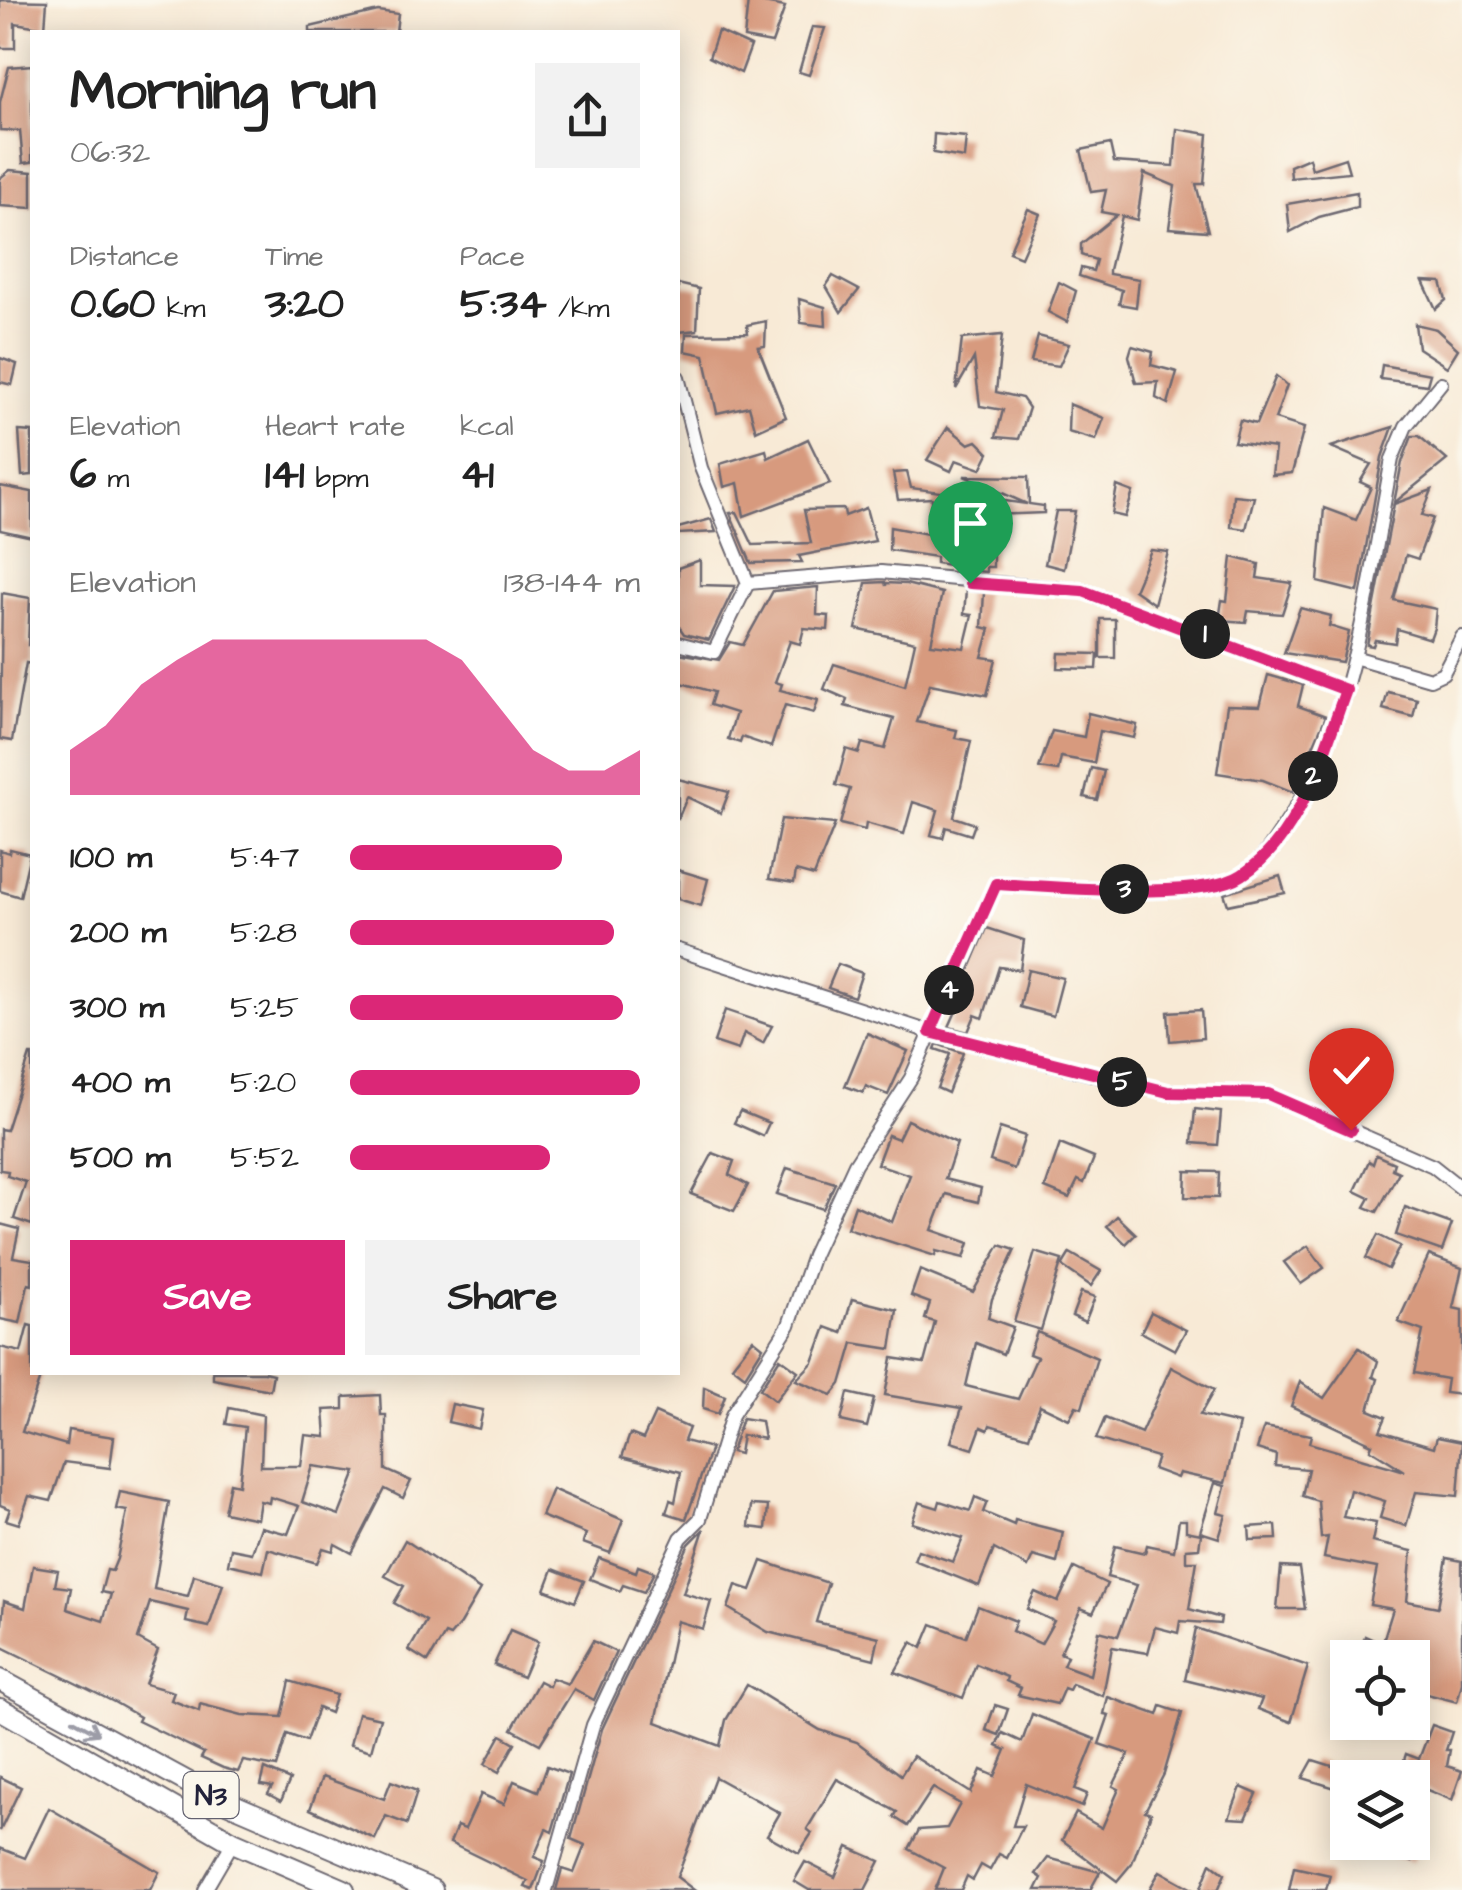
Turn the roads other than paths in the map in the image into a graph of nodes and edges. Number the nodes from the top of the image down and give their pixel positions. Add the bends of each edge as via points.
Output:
1 (1441, 383) dead end
2 (680, 385) edge
3 (748, 583) junction
4 (1462, 637) edge
5 (680, 644) edge
6 (1354, 657) junction
7 (1346, 690) junction
8 (680, 951) edge
9 (930, 1032) junction
10 (1462, 1188) edge
11 (0, 1680) edge
12 (0, 1709) edge
13 (233, 1842) junction
14 (205, 1890) edge
15 (344, 1890) edge
16 (432, 1890) edge
17 (546, 1890) edge

1 - 6 street via 1406,426 1392,460
2 - 3 street via 701,468
3 - 5 street via 714,652
3 - 7 street via 880,572 1083,591
4 - 6 street via 1443,673 1430,680
6 - 7 street
7 - 9 street via 1305,797 1261,860 1238,878 1202,886 996,884
8 - 9 street
9 - 10 street via 1168,1092 1268,1094 1433,1166
9 - 17 street via 911,1078 855,1164 789,1325 732,1416 700,1519 681,1538 594,1725
11 -> 16 highway, N3 via 215,1797
12 - 13 highway, N3
13 - 14 street
13 - 15 highway, N3

